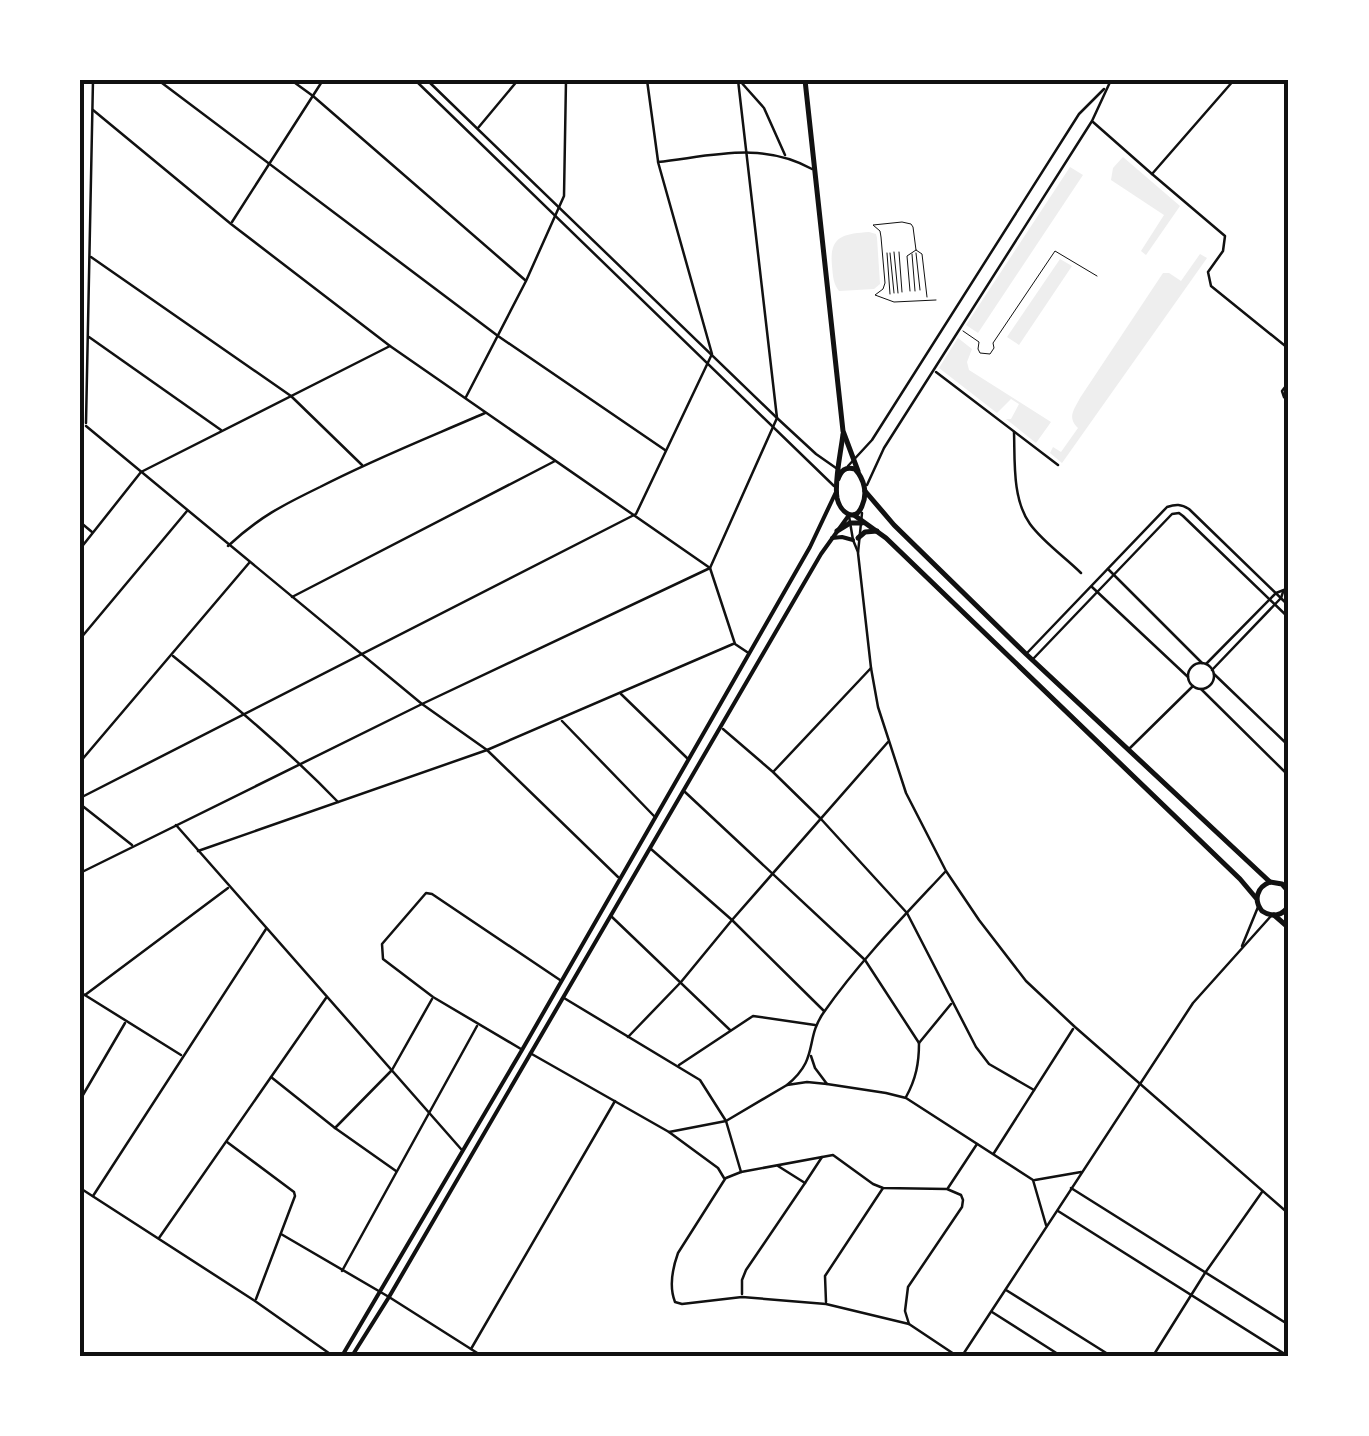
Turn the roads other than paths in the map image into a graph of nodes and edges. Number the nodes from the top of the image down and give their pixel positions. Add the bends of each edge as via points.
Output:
1 (93, 80) edge
2 (158, 80) edge
3 (291, 80) edge
4 (323, 80) edge
5 (414, 80) edge
6 (427, 80) edge
7 (518, 80) edge
8 (566, 80) edge
9 (648, 80) edge
10 (739, 80) edge
11 (805, 80) edge
12 (1111, 80) edge
13 (1234, 80) edge
14 (1106, 88) junction
15 (313, 96) junction
16 (92, 110) junction
17 (1092, 121) junction
18 (478, 128) junction
19 (748, 152) junction
20 (785, 156) junction
21 (658, 162) junction
22 (270, 163) junction
23 (814, 171) junction
24 (1152, 174) junction
25 (560, 206) junction
26 (556, 217) junction
27 (231, 224) junction
28 (916, 250) junction
29 (893, 253) joint
30 (912, 253) junction
31 (90, 256) junction
32 (1097, 276) dead end
33 (80, 278) edge
34 (89, 278) junction
35 (526, 281) junction
36 (920, 290) dead end
37 (916, 291) dead end
38 (910, 292) dead end
39 (926, 297) dead end
40 (936, 300) dead end
41 (960, 329) junction
42 (88, 336) junction
43 (498, 336) junction
44 (390, 346) junction
45 (1289, 349) edge
46 (712, 354) junction
47 (706, 364) junction
48 (934, 370) junction
49 (1289, 382) edge
50 (292, 396) junction
51 (466, 398) junction
52 (1289, 402) edge
53 (486, 412) junction
54 (777, 418) junction
55 (86, 426) junction
56 (772, 427) junction
57 (80, 428) edge
58 (222, 431) junction
59 (843, 431) junction
60 (1014, 432) junction
61 (664, 450) junction
62 (557, 460) junction
63 (853, 461) junction
64 (362, 465) junction
65 (1058, 465) dead end
66 (842, 470) junction
67 (858, 471) junction
68 (141, 472) junction
69 (836, 490) junction
70 (865, 491) junction
71 (1175, 504) junction
72 (188, 510) junction
73 (1176, 513) junction
74 (636, 514) junction
75 (855, 519) junction
76 (80, 522) edge
77 (837, 531) joint
78 (878, 531) junction
79 (94, 533) junction
80 (832, 538) junction
81 (856, 539) junction
82 (228, 546) junction
83 (80, 549) edge
84 (250, 562) junction
85 (710, 568) junction
86 (1108, 569) junction
87 (1081, 573) dead end
88 (1114, 575) junction
89 (1091, 586) junction
90 (1286, 590) edge
91 (1098, 592) junction
92 (1276, 593) junction
93 (292, 597) junction
94 (1281, 598) junction
95 (1270, 599) junction
96 (1275, 604) junction
97 (1289, 606) edge
98 (1289, 618) edge
99 (80, 639) edge
100 (735, 644) junction
101 (172, 654) junction
102 (749, 654) junction
103 (1026, 654) junction
104 (362, 655) junction
105 (1032, 660) junction
106 (1204, 664) junction
107 (871, 668) junction
108 (1213, 672) junction
109 (1188, 676) junction
110 (1193, 686) junction
111 (1200, 689) junction
112 (620, 693) junction
113 (422, 704) junction
114 (245, 713) junction
115 (559, 719) junction
116 (722, 728) junction
117 (888, 742) junction
118 (1289, 746) edge
119 (487, 750) junction
120 (1128, 751) junction
121 (688, 759) junction
122 (80, 762) edge
123 (301, 764) junction
124 (774, 772) junction
125 (1289, 776) edge
126 (684, 791) junction
127 (80, 801) edge
128 (338, 802) junction
129 (655, 817) junction
130 (821, 819) junction
131 (176, 825) junction
132 (133, 846) junction
133 (650, 848) junction
134 (198, 850) junction
135 (946, 871) junction
136 (80, 873) edge
137 (772, 874) junction
138 (619, 879) junction
139 (1289, 879) edge
140 (1270, 882) junction
141 (1282, 884) junction
142 (230, 886) junction
143 (1289, 892) edge
144 (1256, 898) junction
145 (1289, 905) edge
146 (1258, 907) junction
147 (907, 913) junction
148 (610, 916) junction
149 (1273, 916) junction
150 (732, 920) junction
151 (267, 928) junction
152 (1289, 928) edge
153 (1241, 948) junction
154 (865, 960) junction
155 (561, 980) junction
156 (681, 982) junction
157 (82, 994) edge
158 (327, 997) junction
159 (563, 997) junction
160 (433, 998) junction
161 (952, 1002) junction
162 (824, 1011) junction
163 (126, 1021) junction
164 (478, 1025) junction
165 (815, 1025) junction
166 (1075, 1026) junction
167 (730, 1030) junction
168 (628, 1037) junction
169 (919, 1042) junction
170 (522, 1050) junction
171 (530, 1052) junction
172 (810, 1055) junction
173 (183, 1056) junction
174 (678, 1066) junction
175 (392, 1070) junction
176 (271, 1077) junction
177 (1140, 1083) junction
178 (827, 1084) junction
179 (787, 1085) junction
180 (1034, 1090) junction
181 (906, 1098) junction
182 (80, 1100) edge
183 (615, 1101) junction
184 (430, 1112) junction
185 (726, 1120) junction
186 (335, 1128) junction
187 (669, 1132) junction
188 (226, 1141) junction
189 (977, 1144) junction
190 (462, 1150) junction
191 (994, 1154) junction
192 (823, 1156) junction
193 (776, 1165) junction
194 (397, 1172) junction
195 (741, 1172) junction
196 (1082, 1172) junction
197 (725, 1179) junction
198 (1033, 1180) junction
199 (805, 1184) junction
200 (80, 1188) edge
201 (882, 1188) junction
202 (1071, 1188) junction
203 (947, 1189) junction
204 (1263, 1191) junction
205 (92, 1196) junction
206 (1056, 1210) junction
207 (1289, 1214) edge
208 (1046, 1226) junction
209 (281, 1234) junction
210 (158, 1240) junction
211 (342, 1271) junction
212 (1205, 1273) junction
213 (1005, 1290) junction
214 (380, 1294) junction
215 (1191, 1296) junction
216 (742, 1297) junction
217 (388, 1298) junction
218 (255, 1301) junction
219 (826, 1304) junction
220 (991, 1312) junction
221 (909, 1324) junction
222 (1289, 1326) edge
223 (471, 1349) junction
224 (333, 1356) edge
225 (342, 1356) edge
226 (352, 1356) edge
227 (482, 1356) edge
228 (960, 1356) edge
229 (1061, 1356) edge
230 (1111, 1356) edge
231 (1153, 1356) edge
232 (1288, 1356) edge

1 - 16 street
2 - 22 street
3 - 15 street
4 - 15 street
5 - 26 street
6 - 18 street
7 - 18 street
8 - 25 street
9 - 21 street
10 - 19 street
10 - 20 street via 764,108
11 - 23 main road
12 - 14 street
13 - 24 street
14 - 17 street
14 - 63 street via 1079,114
15 - 22 street
15 - 35 street
16 - 27 street
16 - 31 street
17 - 24 street
17 - 41 street
18 - 25 street
19 - 20 street
19 - 21 street
19 - 54 street
20 - 23 street
21 - 46 street
22 - 27 street
22 - 43 street
23 - 59 main road
24 - 45 street via 1225,236 1208,272 1211,286
25 - 26 street
25 - 46 street
26 - 35 street
26 - 47 street
27 - 44 street
28 - 30 lane
28 - 36 lane
28 - 39 lane via 922,254
28 - 40 lane via 910,224 874,225 885,283 875,295 894,302
29 - 29 lane via 896,293
30 - 37 lane
30 - 38 lane
31 - 34 street
31 - 50 street
32 - 41 lane via 1055,251 990,354 980,353 979,342
33 - 34 street
34 - 42 street
35 - 43 street
41 - 48 street
42 - 55 street
42 - 58 street
43 - 51 street
43 - 61 street
44 - 50 street
44 - 51 street
46 - 47 street
46 - 54 street
47 - 56 street
47 - 61 street
48 - 60 street
48 - 70 street via 875,463
49 - 52 street via 1282,391
50 - 58 street
50 - 64 street
51 - 53 street
53 - 62 street
53 - 64 street
54 - 56 street
54 - 66 street
55 - 57 street
55 - 68 street
56 - 69 street
56 - 85 street
58 - 68 street
59 - 63 main road
59 - 66 main road
60 - 65 street
60 - 87 street via 1025,514
61 - 74 street
62 - 74 street
62 - 93 street
63 - 66 street
63 - 67 main road
64 - 82 street via 253,522
66 - 67 main road
66 - 69 main road
67 - 70 main road
68 - 72 street
68 - 79 street
69 - 75 main road via 840,508
69 - 102 street
70 - 75 main road
70 - 103 main road
71 - 73 street
71 - 86 street
71 - 92 street via 1189,509
72 - 82 street
72 - 99 street
73 - 88 street
73 - 95 street
74 - 85 street
74 - 104 street
75 - 77 main road
75 - 78 main road
75 - 81 street
75 - 81 street
76 - 79 street
77 - 80 street
78 - 81 main road
78 - 144 main road
79 - 83 street
80 - 81 street
80 - 116 street
81 - 107 street
82 - 84 street
84 - 93 street
84 - 101 street
85 - 100 street
85 - 113 street
86 - 88 street
86 - 89 street
88 - 91 street
88 - 106 street
89 - 91 street
89 - 103 street
90 - 92 street
90 - 94 street
91 - 105 street
91 - 109 street
92 - 94 street
92 - 95 street
93 - 104 street
94 - 96 street
94 - 97 street
95 - 96 street
95 - 106 street
96 - 98 street
96 - 108 street
100 - 102 street
100 - 112 street
101 - 114 street
101 - 122 street
102 - 121 street
103 - 105 main road
104 - 113 street
104 - 114 street
105 - 120 main road
106 - 108 street
106 - 109 street
107 - 117 street
107 - 124 street
108 - 111 street via 1209,686
108 - 118 street
109 - 110 street
110 - 111 street
110 - 120 street
111 - 125 street
112 - 115 street
112 - 121 street
113 - 119 street
113 - 123 street
114 - 123 street
114 - 127 street
115 - 119 street
115 - 129 street
116 - 124 street
116 - 126 street
117 - 130 street
117 - 135 street
119 - 128 street
119 - 138 street
120 - 140 main road
121 - 129 street
123 - 128 street
123 - 131 street
124 - 130 street
126 - 133 street
126 - 137 street
127 - 132 street
128 - 134 street
129 - 138 street
130 - 137 street
130 - 147 street
131 - 132 street
131 - 134 street
132 - 136 street
133 - 148 street
133 - 150 street
134 - 142 street
135 - 147 street
135 - 166 street via 1026,981
137 - 150 street
137 - 154 street
138 - 155 street
139 - 141 street
140 - 141 main road
140 - 144 main road
141 - 143 main road
142 - 151 street
142 - 157 street
144 - 146 main road
145 - 149 main road
146 - 149 main road
146 - 153 street
147 - 154 street
147 - 161 street
148 - 156 street
148 - 159 street
149 - 152 main road
149 - 153 street
150 - 156 street
150 - 162 street
151 - 158 street
151 - 173 street
153 - 177 street via 1193,1003
154 - 162 street
154 - 169 street
155 - 160 street via 426,893 381,951
155 - 170 street
156 - 167 street
156 - 168 street
157 - 163 street
158 - 175 street
158 - 176 street
159 - 168 street
159 - 171 street
160 - 164 street
160 - 175 street
161 - 169 street
161 - 180 street via 989,1064
162 - 165 street
163 - 173 street
163 - 182 street
164 - 170 street
164 - 184 street
165 - 167 street via 753,1016
165 - 172 street
166 - 177 street
166 - 180 street
167 - 174 street
168 - 174 street
169 - 181 street
170 - 190 street
171 - 183 street
171 - 217 street
172 - 178 street
172 - 179 street
173 - 205 street
174 - 185 street via 700,1080
175 - 184 street
175 - 186 street
176 - 186 street
176 - 188 street
177 - 196 street
177 - 204 street
178 - 179 street
178 - 181 street
179 - 185 street
180 - 191 street
181 - 189 street
183 - 187 street
183 - 223 street
184 - 190 street
184 - 194 street
185 - 187 street
185 - 195 street
186 - 194 street
187 - 197 street
188 - 209 street via 294,1192
188 - 210 street
189 - 191 street
189 - 203 street
190 - 214 street
191 - 198 street
192 - 193 street
192 - 199 street
192 - 201 street via 841,1158
193 - 195 street
193 - 199 street
194 - 211 street
195 - 197 street
196 - 198 street
196 - 202 street
197 - 216 street via 678,1252 672,1294 682,1304
198 - 208 street
199 - 216 street via 746,1270
200 - 205 street
201 - 203 street
201 - 219 street via 826,1276
202 - 206 street
202 - 212 street
203 - 221 street via 961,1195 962,1207 908,1287
204 - 207 street
204 - 212 street
205 - 210 street
206 - 208 street
206 - 215 street
208 - 213 street
209 - 211 street
209 - 218 street
210 - 218 street
211 - 214 street
212 - 215 street
212 - 222 street
213 - 220 street
213 - 230 street
214 - 217 street
214 - 225 street
215 - 231 street
215 - 232 street
216 - 219 street
217 - 223 street
217 - 226 street
218 - 224 street
219 - 221 street
220 - 228 street
220 - 229 street
221 - 228 street
223 - 227 street

